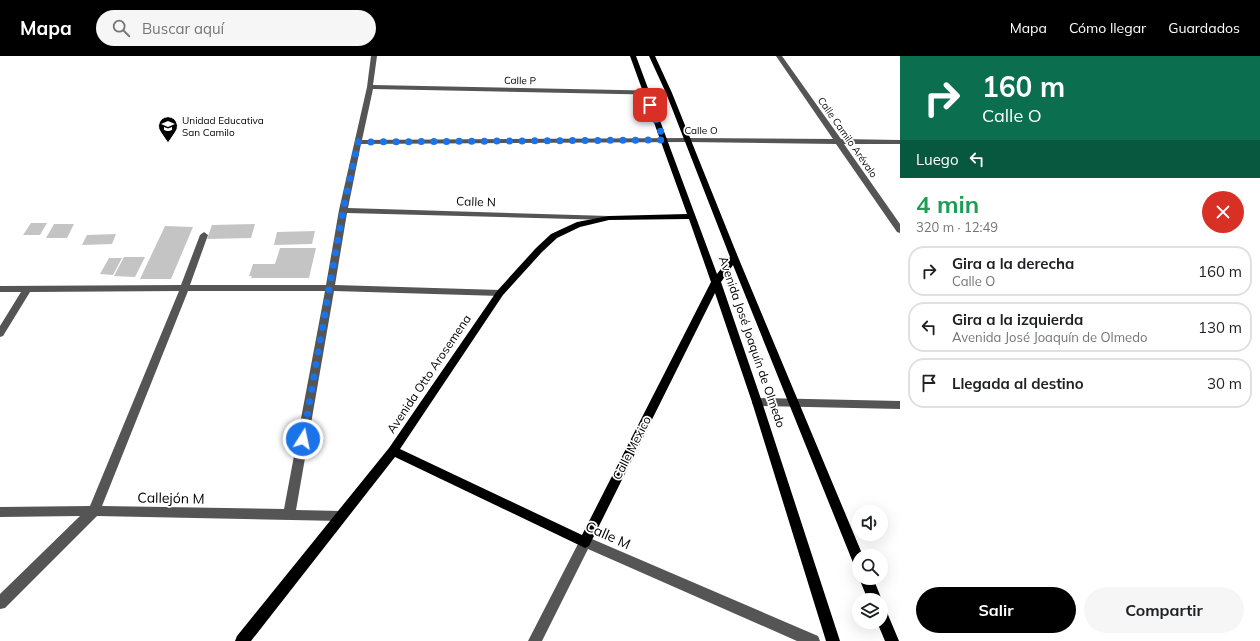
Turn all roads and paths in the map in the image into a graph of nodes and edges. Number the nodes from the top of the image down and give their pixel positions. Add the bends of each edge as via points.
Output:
1 (374, 56) edge
2 (633, 56) edge
3 (652, 56) edge
4 (779, 56) edge
5 (370, 87) junction
6 (646, 92) junction
7 (669, 93) junction
8 (664, 140) junction
9 (687, 140) junction
10 (839, 141) junction
11 (358, 142) junction
12 (900, 142) edge
13 (343, 210) junction
14 (692, 216) junction
15 (609, 218) junction
16 (900, 230) edge
17 (204, 235) dead end
18 (734, 257) junction
19 (716, 282) junction
20 (28, 288) junction
21 (330, 288) junction
22 (0, 289) edge
23 (184, 290) junction
24 (500, 293) junction
25 (0, 334) edge
26 (757, 402) junction
27 (795, 403) junction
28 (900, 405) edge
29 (393, 451) junction
30 (94, 511) junction
31 (0, 512) edge
32 (289, 515) junction
33 (341, 516) junction
34 (585, 542) junction
35 (854, 549) edge
36 (0, 603) edge
37 (887, 629) edge
38 (242, 641) edge
39 (535, 641) edge
40 (813, 641) edge
41 (833, 641) edge
42 (892, 641) edge

1 - 5 street
2 - 6 main road, Avenida José Joaquín de Olmedo
3 - 7 main road, Avenida José Joaquín de Olmedo
4 - 10 street, Calle Camilo Arévalo
5 - 6 street, Calle P
5 - 11 street
6 - 7 street, Calle P
6 - 8 main road, Avenida José Joaquín de Olmedo
7 - 9 main road, Avenida José Joaquín de Olmedo
8 - 9 street, Calle O
8 - 11 street, Calle O
8 - 14 main road, Avenida José Joaquín de Olmedo
9 - 10 street, Calle O
9 - 18 main road, Avenida José Joaquín de Olmedo
10 - 12 street, Calle O
10 - 16 street, Calle Camilo Arévalo
11 - 13 street
13 - 15 street, Calle N
13 - 21 street
14 - 15 main road, Avenida Otto Arosemena
14 - 19 main road, Avenida José Joaquín de Olmedo
15 - 24 main road, Avenida Otto Arosemena via 578,225 554,236
17 - 23 street
18 - 19 main road, Calle Mexico
18 - 27 main road, Avenida José Joaquín de Olmedo
19 - 26 main road, Avenida José Joaquín de Olmedo
19 - 34 main road, Calle Mexico
20 - 22 street
20 - 23 street
20 - 25 street
21 - 23 street
21 - 24 street
21 - 32 street
23 - 30 street
24 - 29 main road, Avenida Otto Arosemena
26 - 27 street
26 - 41 main road, Avenida José Joaquín de Olmedo
27 - 28 street
27 - 35 main road, Avenida José Joaquín de Olmedo
29 - 33 main road, Avenida Otto Arosemena
29 - 34 main road, Calle M
30 - 31 street, Callejón M
30 - 32 street, Callejón M
30 - 36 street
32 - 33 street, Callejón M
33 - 38 main road, Avenida Otto Arosemena
34 - 39 street, Calle Mexico
34 - 40 street, Calle M
37 - 42 main road

